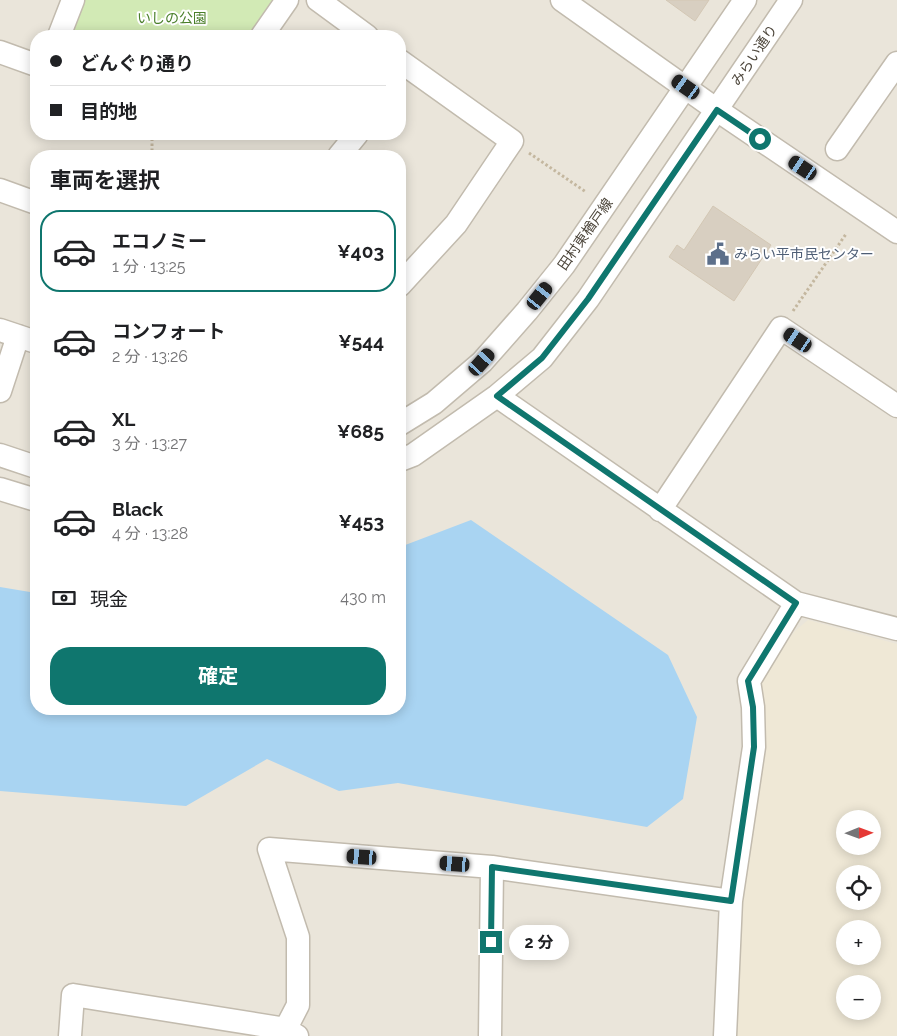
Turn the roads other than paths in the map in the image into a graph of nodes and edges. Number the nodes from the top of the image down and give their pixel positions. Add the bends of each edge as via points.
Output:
1 (73, 0) edge
2 (287, 0) edge
3 (318, 0) edge
4 (562, 0) edge
5 (745, 0) edge
6 (791, 0) edge
7 (61, 30) edge
8 (266, 30) edge
9 (359, 30) edge
10 (0, 52) edge
11 (897, 62) edge
12 (30, 63) edge
13 (406, 70) edge
14 (686, 87) junction
15 (717, 110) junction
16 (352, 140) edge
17 (837, 149) dead end
18 (344, 150) edge
19 (0, 190) edge
20 (30, 201) edge
21 (897, 232) edge
22 (406, 278) edge
23 (18, 336) edge
24 (0, 391) edge
25 (497, 396) junction
26 (897, 406) edge
27 (406, 420) edge
28 (0, 455) edge
29 (406, 457) edge
30 (30, 465) edge
31 (0, 489) edge
32 (30, 498) edge
33 (660, 510) junction
34 (796, 603) junction
35 (897, 630) edge
36 (492, 867) junction
37 (731, 901) junction
38 (288, 1034) edge
39 (70, 1036) edge
40 (490, 1036) edge
41 (725, 1036) edge

1 - 7 street
2 - 8 street
3 - 9 street
4 - 14 street
5 - 14 street
6 - 15 street, みらい通り
10 - 12 street
11 - 17 street
13 - 22 street via 512,141 456,224
14 - 15 street
14 - 27 street, 田村東楢戸線 via 564,265 527,311 482,362 434,403
15 - 21 street
15 - 25 street via 588,299 542,358
16 - 18 street
19 - 20 street
23 - 24 street
25 - 29 street
25 - 33 street
26 - 33 street via 781,328
28 - 30 street
31 - 32 street
33 - 34 street
34 - 35 street
34 - 37 street via 748,681 753,707 754,747
36 - 37 street
36 - 38 street via 269,849 298,937 298,1005
36 - 40 street
37 - 41 street
38 - 39 street via 72,995

